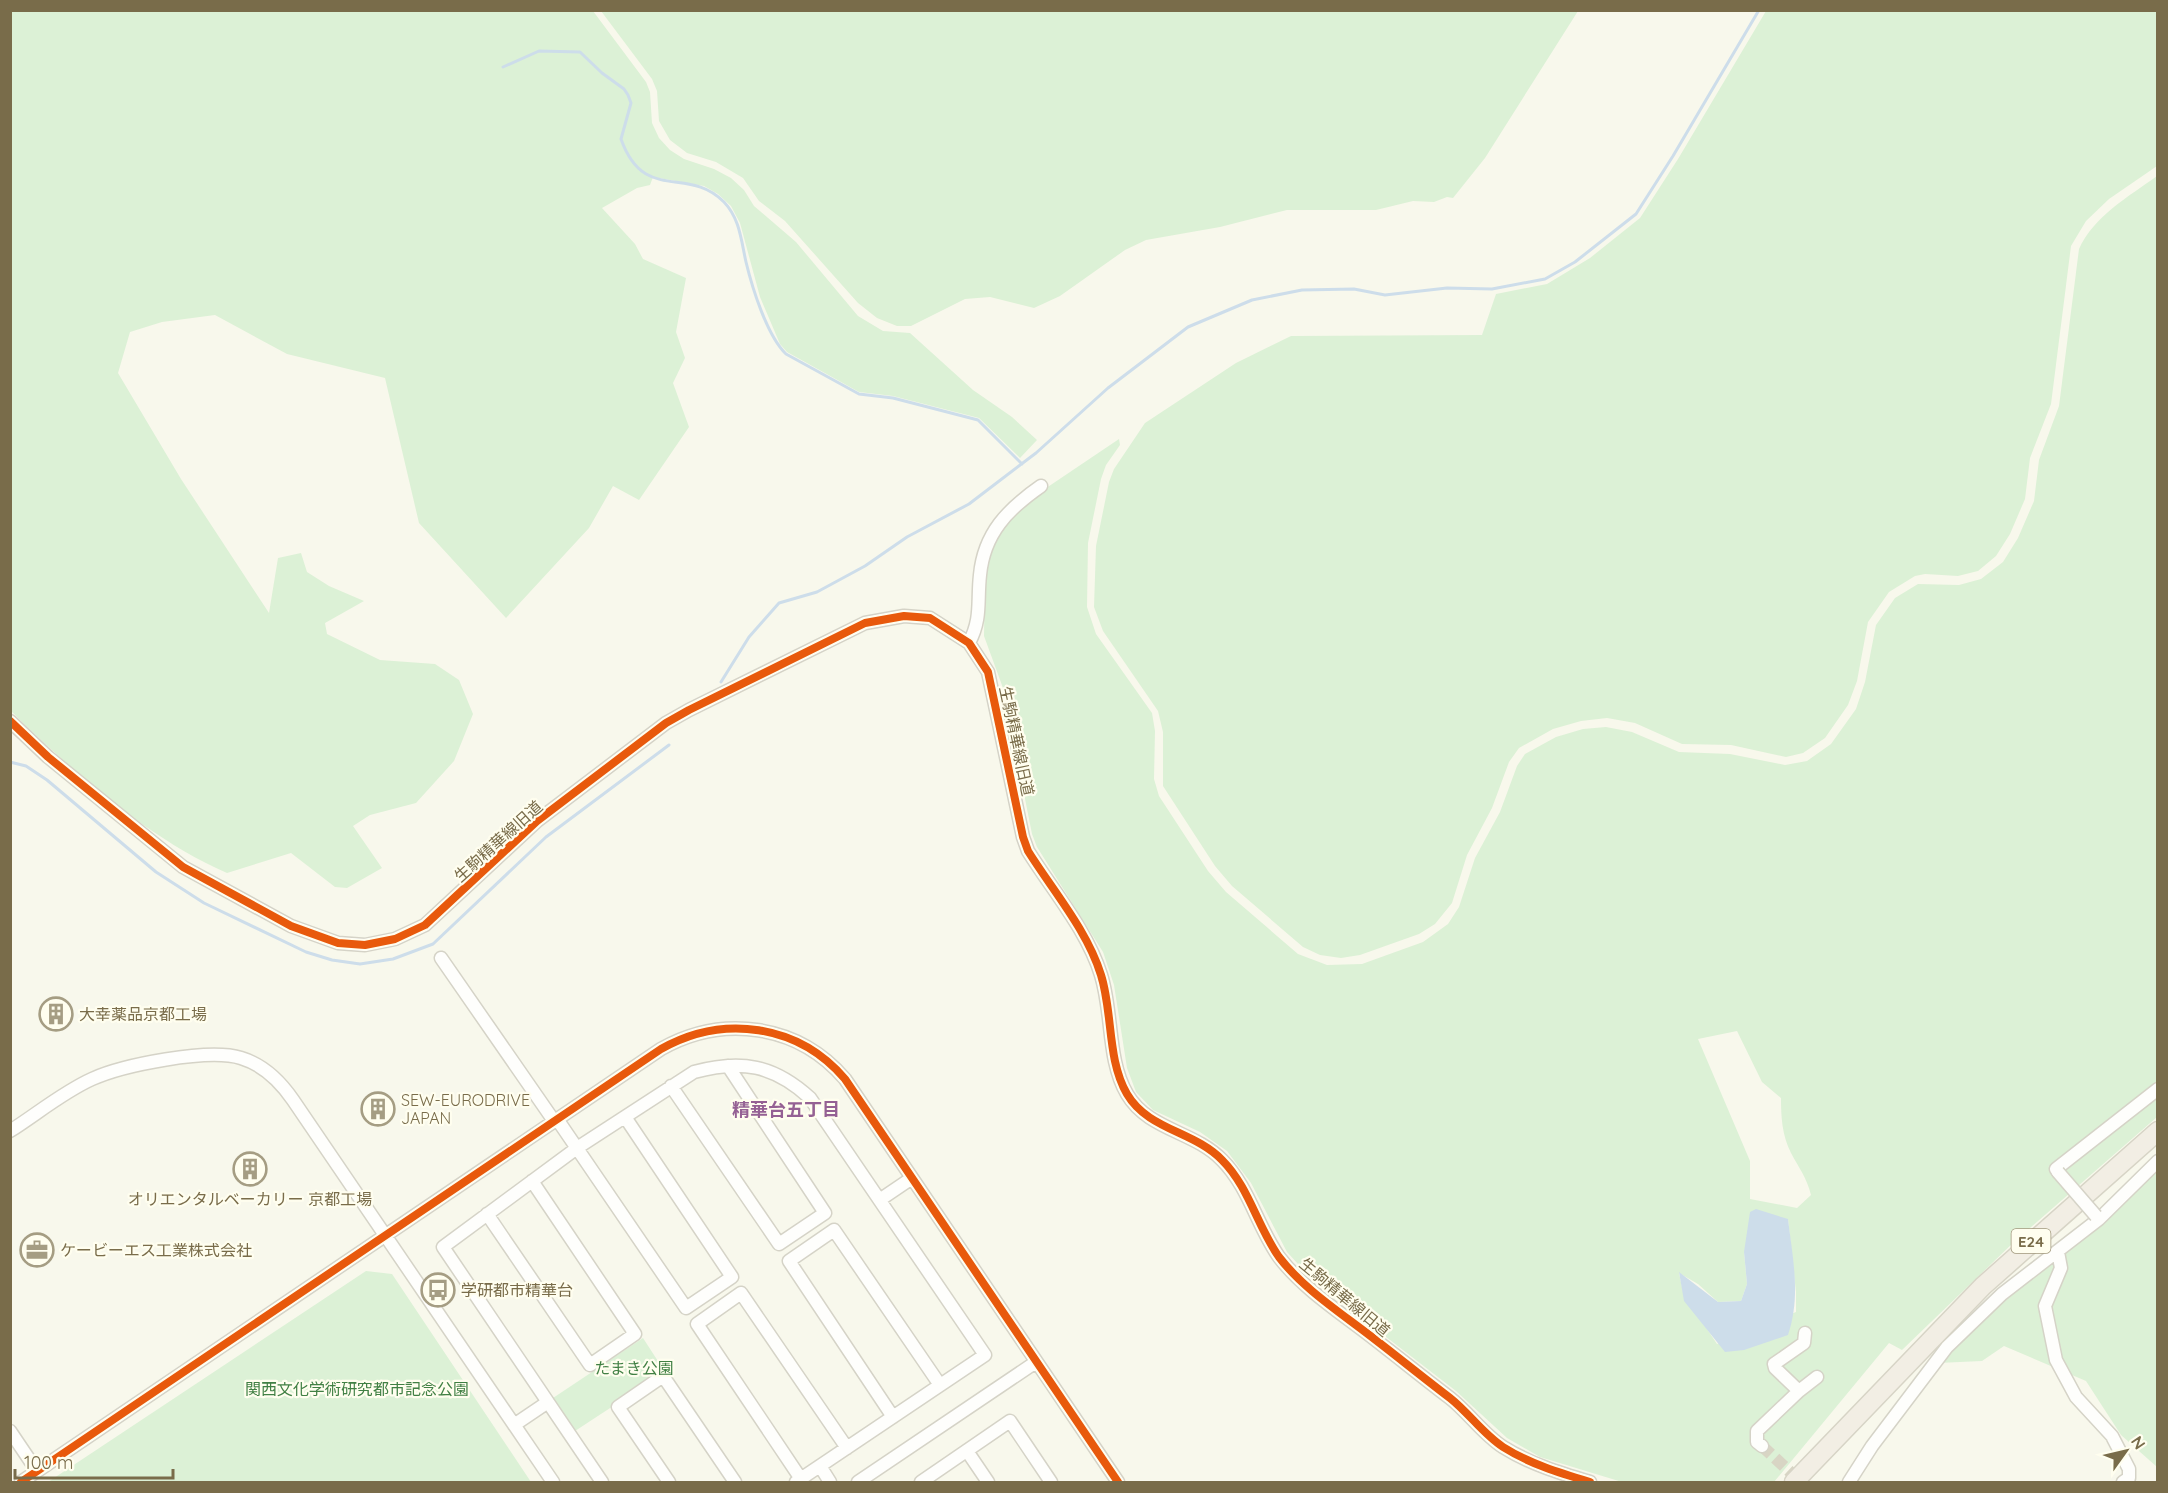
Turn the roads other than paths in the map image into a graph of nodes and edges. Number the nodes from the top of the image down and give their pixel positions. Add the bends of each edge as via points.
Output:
1 (1041, 486) dead end
2 (969, 643) junction
3 (10, 721) edge
4 (441, 958) dead end
5 (728, 1066) junction
6 (671, 1086) junction
7 (2157, 1089) edge
8 (625, 1116) junction
9 (556, 1120) junction
10 (10, 1131) edge
11 (2157, 1131) edge
12 (2157, 1142) edge
13 (578, 1148) junction
14 (2157, 1161) edge
15 (912, 1178) junction
16 (532, 1181) junction
17 (881, 1199) junction
18 (487, 1214) junction
19 (2097, 1218) junction
20 (385, 1236) junction
21 (2058, 1252) junction
22 (686, 1308) junction
23 (697, 1324) junction
24 (1805, 1333) dead end
25 (1911, 1358) junction
26 (1036, 1362) junction
27 (1817, 1377) dead end
28 (940, 1385) junction
29 (1799, 1391) junction
30 (548, 1402) junction
31 (894, 1417) junction
32 (514, 1425) junction
33 (10, 1431) edge
34 (1762, 1446) dead end
35 (847, 1448) junction
36 (967, 1451) junction
37 (820, 1466) junction
38 (37, 1471) junction
39 (799, 1481) edge
40 (21, 1482) edge
41 (553, 1482) edge
42 (602, 1482) edge
43 (669, 1482) edge
44 (735, 1482) edge
45 (830, 1482) edge
46 (858, 1482) edge
47 (924, 1482) edge
48 (988, 1482) edge
49 (1051, 1482) edge
50 (1118, 1482) edge
51 (1590, 1482) edge
52 (1794, 1482) edge
53 (1849, 1482) edge
54 (2123, 1482) edge

1 - 2 street via 1011,508 992,533 980,573 978,624
2 - 3 street, 生駒精華線旧道 via 930,618 904,616 852,628 666,723 537,821 425,924 395,939 365,945 338,943 291,926 208,883 161,851
2 - 51 street, 生駒精華線旧道 via 988,672 994,691 1028,851 1085,940 1101,974 1118,1070 1136,1107 1221,1158 1243,1188 1279,1257 1333,1308 1450,1398 1501,1446 1536,1465
4 - 9 street
5 - 6 street via 694,1072
5 - 6 street via 825,1213 779,1244
5 - 17 street via 765,1069 798,1087 818,1108
6 - 8 street
7 - 19 street, bridge via 2056,1169
8 - 13 street
8 - 22 street via 732,1277
9 - 13 street
9 - 15 street via 676,1040 713,1029 758,1029 798,1042 837,1069
9 - 20 street
10 - 20 street via 80,1085 106,1074 154,1062 218,1054 243,1059 271,1074 282,1085
11 - 25 highway, E24 via 2022,1249
12 - 25 highway, E24 via 1988,1296
13 - 16 street
13 - 22 street
14 - 19 street
15 - 17 street
15 - 26 street
16 - 18 street
16 - 18 street via 635,1334 590,1365
17 - 28 street via 985,1355
18 - 30 street via 442,1247
19 - 21 street
20 - 32 street
20 - 38 street
21 - 53 street via 2002,1294 1947,1347
21 - 54 street via 2061,1268 2045,1306 2056,1360 2076,1398 2112,1436 2129,1469 2129,1478
22 - 23 street
23 - 35 street via 741,1293
23 - 39 street
24 - 29 street via 1803,1343 1774,1364
25 - 52 highway, E24
26 - 46 street
26 - 50 street
27 - 29 street
28 - 31 street
28 - 31 street via 834,1230 789,1261
29 - 34 street via 1757,1431 1757,1442
30 - 32 street
30 - 42 street
31 - 35 street
32 - 41 street
33 - 38 street
35 - 37 street
36 - 47 street
36 - 48 street
36 - 49 street via 1010,1421
37 - 39 street
37 - 45 street
38 - 40 street
43 - 44 street via 618,1407 663,1376

